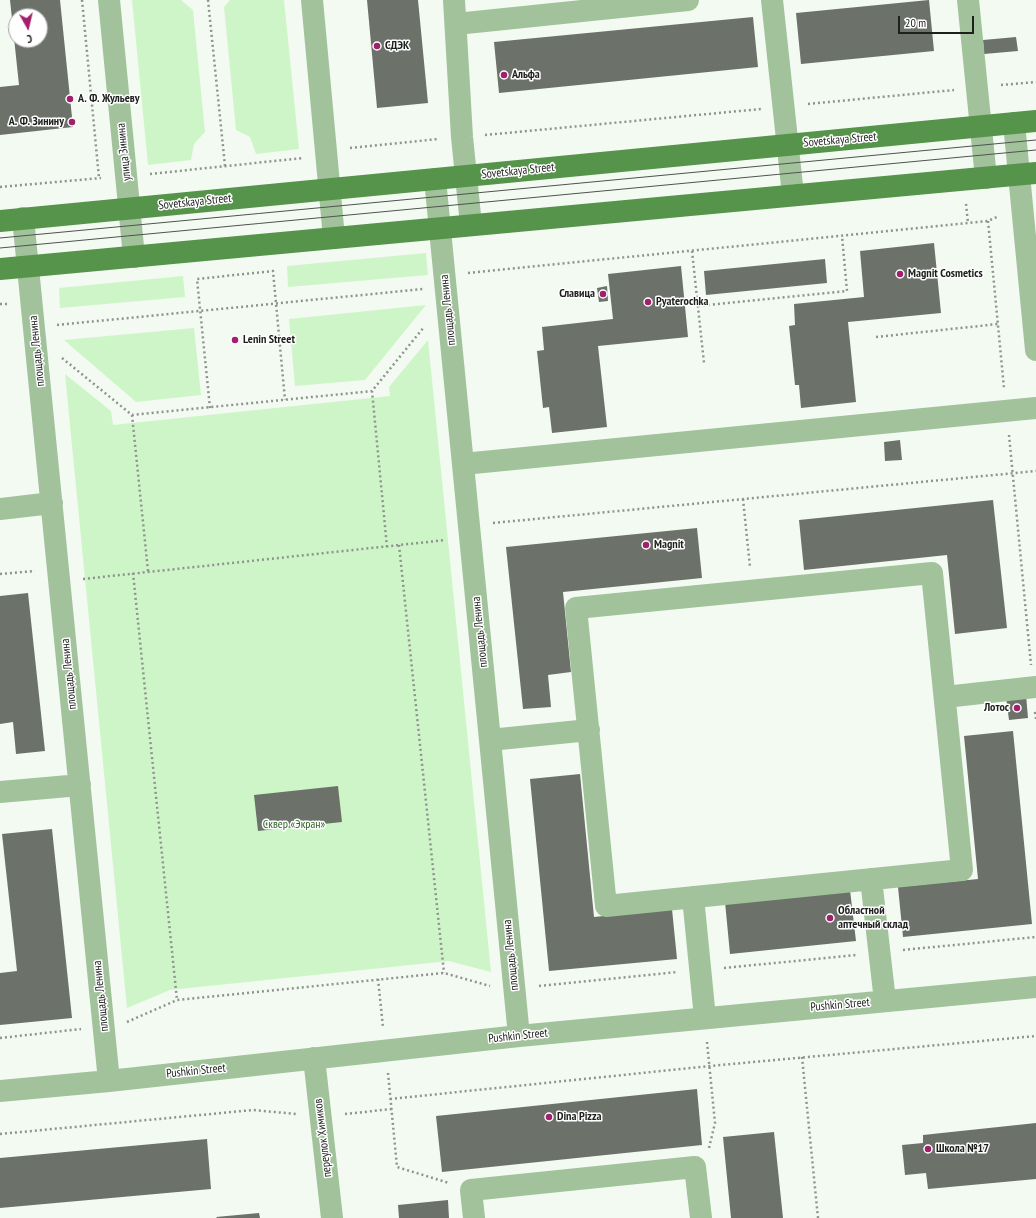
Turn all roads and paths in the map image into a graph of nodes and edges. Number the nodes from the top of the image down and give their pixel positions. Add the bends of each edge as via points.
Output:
1 (82, 0) edge
2 (109, 0) edge
3 (208, 0) edge
4 (312, 0) edge
5 (454, 0) edge
6 (688, 0) edge
7 (772, 0) edge
8 (968, 0) edge
9 (456, 24) junction
10 (1036, 82) edge
11 (977, 88) junction
12 (784, 106) junction
13 (1036, 121) edge
14 (1014, 123) junction
15 (981, 126) junction
16 (462, 137) junction
17 (788, 145) junction
18 (343, 149) dead end
19 (308, 157) dead end
20 (225, 166) junction
21 (1028, 174) edge
22 (126, 175) junction
23 (466, 176) junction
24 (99, 178) junction
25 (986, 178) junction
26 (435, 179) junction
27 (0, 187) edge
28 (329, 189) junction
29 (793, 195) junction
30 (965, 202) dead end
31 (1022, 205) junction
32 (129, 208) junction
33 (23, 218) junction
34 (0, 221) edge
35 (988, 221) junction
36 (968, 223) junction
37 (471, 225) junction
38 (440, 228) junction
39 (842, 236) junction
40 (334, 238) junction
41 (692, 250) junction
42 (134, 257) junction
43 (28, 267) junction
44 (0, 269) edge
45 (438, 281) junction
46 (276, 304) junction
47 (698, 306) junction
48 (200, 311) junction
49 (429, 321) dead end
50 (998, 324) junction
51 (55, 325) dead end
52 (876, 337) dead end
53 (1036, 350) edge
54 (58, 355) dead end
55 (704, 363) dead end
56 (372, 391) junction
57 (285, 400) junction
58 (210, 408) junction
59 (1036, 408) edge
60 (1006, 411) junction
61 (132, 415) junction
62 (463, 464) junction
63 (1036, 471) edge
64 (1012, 474) junction
65 (743, 499) junction
66 (52, 503) junction
67 (0, 509) edge
68 (469, 526) junction
69 (399, 545) junction
70 (387, 547) junction
71 (148, 571) junction
72 (133, 573) junction
73 (78, 579) dead end
74 (752, 591) junction
75 (1034, 687) edge
76 (945, 697) junction
77 (1036, 719) edge
78 (589, 730) junction
79 (490, 740) junction
80 (80, 785) junction
81 (0, 792) edge
82 (871, 879) junction
83 (693, 897) junction
84 (1036, 937) edge
85 (880, 952) junction
86 (700, 970) junction
87 (444, 973) junction
88 (1036, 987) edge
89 (515, 988) junction
90 (178, 1000) junction
91 (885, 1001) junction
92 (705, 1018) junction
93 (104, 1026) junction
94 (519, 1036) junction
95 (1036, 1036) edge
96 (0, 1038) edge
97 (802, 1057) junction
98 (314, 1058) junction
99 (710, 1066) junction
100 (109, 1081) junction
101 (0, 1091) edge
102 (390, 1099) dead end
103 (392, 1109) dead end
104 (320, 1116) junction
105 (715, 1123) dead end
106 (0, 1134) edge
107 (396, 1167) dead end
108 (471, 1190) junction
109 (332, 1218) edge
110 (474, 1218) edge
111 (701, 1218) edge
112 (818, 1218) edge

1 - 24 path
2 - 22 street, улица Зинина
3 - 20 path
4 - 28 street
5 - 9 street
6 - 9 street
7 - 12 street
8 - 11 street
9 - 16 street
10 - 11 path
11 - 12 path
11 - 15 street
12 - 16 path
12 - 17 street
13 - 14 main road, Sovetskaya Street
14 - 15 main road, Sovetskaya Street
14 - 21 street
15 - 17 main road, Sovetskaya Street
15 - 25 street
16 - 18 path
16 - 23 street
17 - 23 main road, Sovetskaya Street
17 - 29 street
19 - 20 path
20 - 22 path
21 - 25 main road
21 - 31 street
22 - 24 path
22 - 32 street, улица Зинина
23 - 26 main road, Sovetskaya Street
23 - 37 street
24 - 27 path
25 - 29 main road
26 - 28 main road, Sovetskaya Street
26 - 38 street, площадь Ленина
28 - 32 main road, Sovetskaya Street
28 - 40 street
29 - 37 main road
30 - 36 path
31 - 35 path
31 - 53 street
32 - 33 main road, Sovetskaya Street
32 - 42 street, улица Зинина
33 - 34 main road, Sovetskaya Street
33 - 43 street, площадь Ленина
35 - 36 path
35 - 50 path
36 - 39 path
37 - 38 main road
38 - 40 main road
38 - 45 street, площадь Ленина
39 - 41 path
39 - 47 path via 847,291
40 - 42 main road
41 - 45 path
41 - 47 path
42 - 43 main road
43 - 44 main road
43 - 66 street, площадь Ленина
45 - 46 path
45 - 62 street, площадь Ленина
46 - 48 path
46 - 48 path via 273,271 197,279
46 - 57 path
47 - 55 path
48 - 51 path
48 - 58 path
49 - 56 path
50 - 52 path
50 - 60 path
54 - 61 path
56 - 57 path
56 - 70 path
57 - 58 path
58 - 61 path
59 - 60 street
60 - 62 street
60 - 64 path
61 - 71 path
62 - 68 street, площадь Ленина
63 - 64 path
64 - 65 path
64 - 75 path
65 - 68 path
65 - 74 path
66 - 67 street
66 - 80 street, площадь Ленина
68 - 69 path via 457,539
68 - 79 street, площадь Ленина
69 - 70 path
69 - 87 path
70 - 71 path
71 - 72 path
72 - 73 path
72 - 90 path
74 - 76 street via 932,572
74 - 78 street via 576,608
75 - 76 street
75 - 77 path
76 - 82 street via 962,870
78 - 79 street
78 - 83 street via 606,906
79 - 89 street, площадь Ленина
80 - 81 street
80 - 93 street, площадь Ленина
82 - 83 street
82 - 85 street
83 - 86 street
84 - 85 path
85 - 86 path
85 - 91 street
86 - 89 path
86 - 92 street
87 - 89 path via 502,989
87 - 90 path
88 - 91 street, Pushkin Street
89 - 94 street, площадь Ленина
90 - 93 path via 121,1024
91 - 92 street, Pushkin Street
92 - 94 street, Pushkin Street
92 - 99 path
93 - 96 path
93 - 100 street, площадь Ленина
94 - 98 street, Pushkin Street
95 - 97 path
97 - 99 path
97 - 112 path
98 - 100 street, Pushkin Street
98 - 104 street, переулок Химиков
99 - 102 path
99 - 105 path
100 - 101 street, Pushkin Street
103 - 104 path
104 - 106 path via 253,1110
104 - 109 street, переулок Химиков
107 - 108 path
108 - 110 street
108 - 111 street via 695,1166

